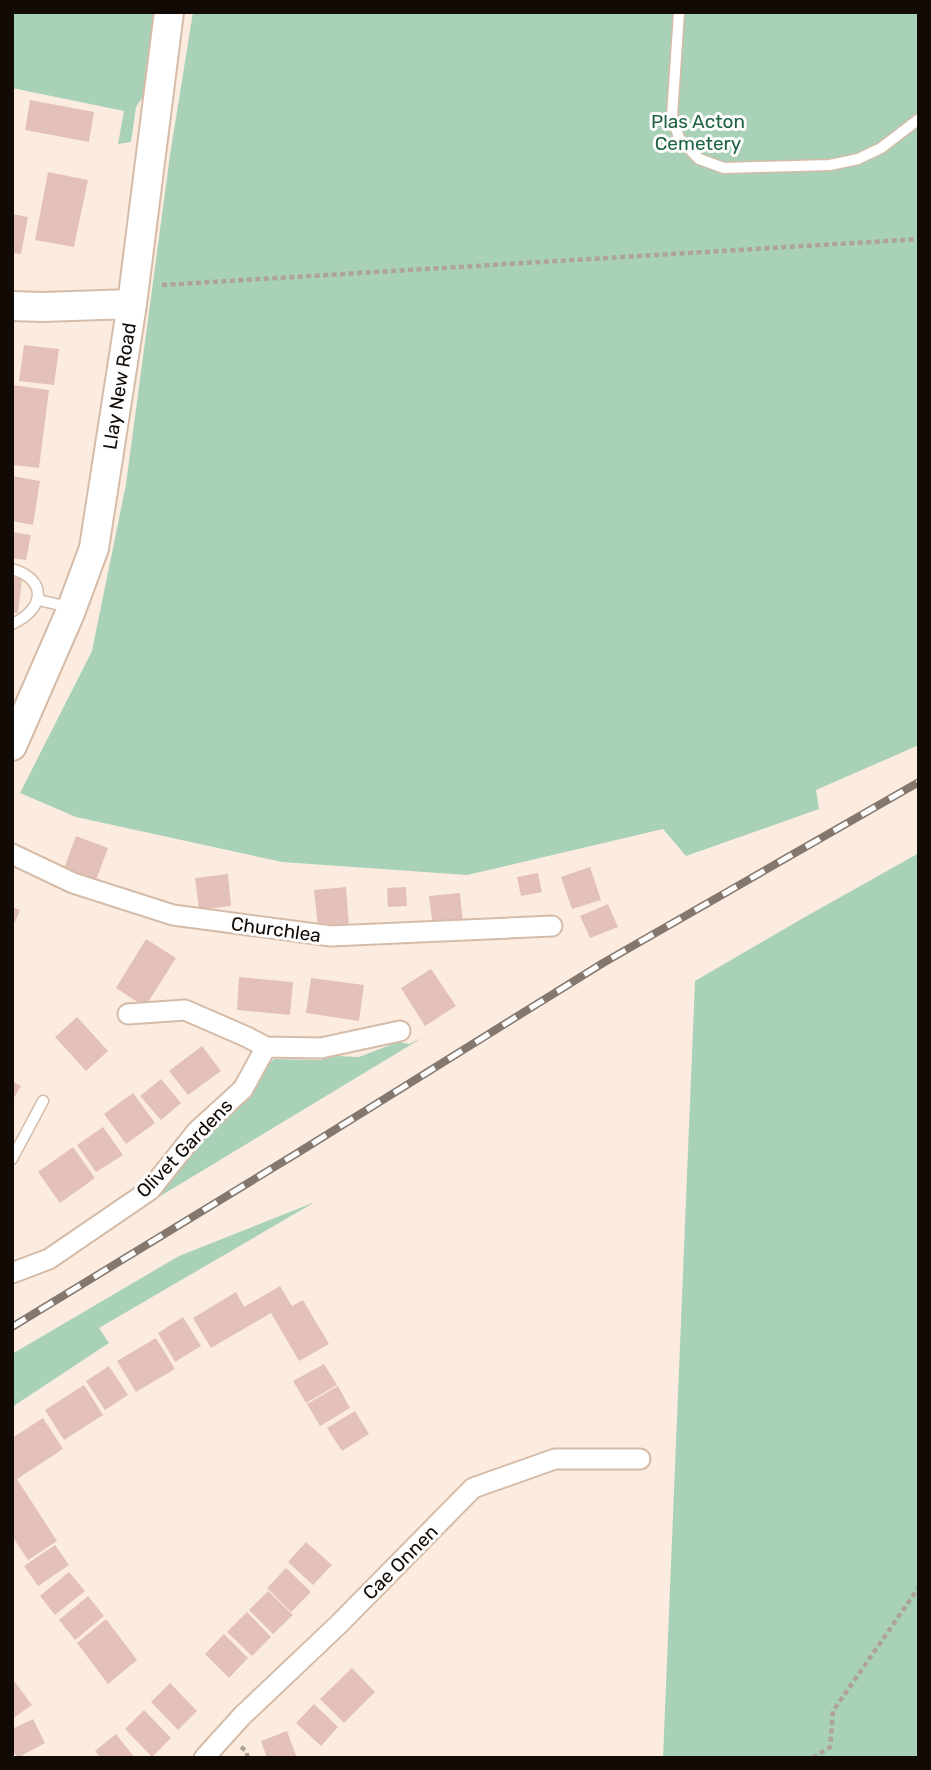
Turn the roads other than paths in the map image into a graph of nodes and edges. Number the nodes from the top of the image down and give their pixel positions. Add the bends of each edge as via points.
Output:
1 (169, 12) edge
2 (679, 12) edge
3 (919, 119) edge
4 (132, 304) junction
5 (12, 306) edge
6 (12, 569) edge
7 (39, 600) junction
8 (72, 608) junction
9 (12, 624) edge
10 (12, 746) edge
11 (12, 854) edge
12 (552, 926) dead end
13 (128, 1014) dead end
14 (400, 1031) dead end
15 (266, 1047) junction
16 (43, 1101) dead end
17 (12, 1159) edge
18 (12, 1273) edge
19 (640, 1459) dead end
20 (204, 1758) edge

1 - 4 main road, Llay New Road
2 - 3 lane via 671,116 680,138 699,159 724,167 830,165 881,148
4 - 5 main road
4 - 8 main road, Llay New Road via 94,548
6 - 7 lane via 29,578
7 - 8 lane
7 - 9 lane via 23,619
8 - 10 main road, Llay New Road
11 - 12 street, Churchlea via 73,883 173,915 331,936
13 - 15 street via 185,1010
14 - 15 street via 321,1048
15 - 18 street, Olivet Gardens via 243,1089 197,1131 150,1189 49,1259
16 - 17 lane
19 - 20 street, Cae Onnen via 555,1459 473,1488

